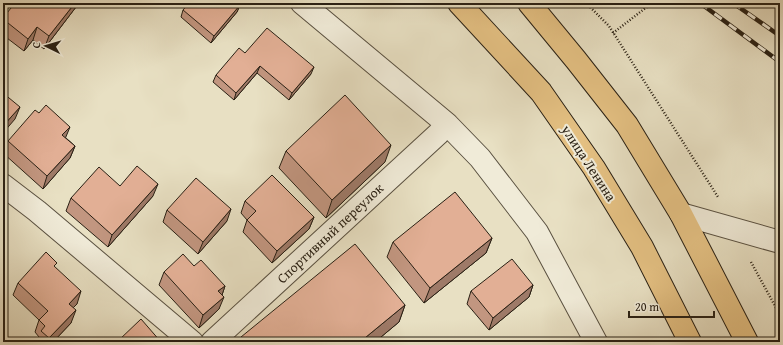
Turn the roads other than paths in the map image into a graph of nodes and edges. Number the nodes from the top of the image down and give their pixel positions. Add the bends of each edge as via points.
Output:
1 (302, 3) edge
2 (459, 3) edge
3 (529, 3) edge
4 (446, 124) junction
5 (3, 185) edge
6 (681, 214) junction
7 (780, 242) edge
8 (192, 342) edge
9 (212, 342) edge
10 (596, 342) edge
11 (690, 342) edge
12 (747, 342) edge

1 - 4 street
2 - 11 main road, улица Ленина via 541,92 594,168 642,247
3 - 6 main road via 627,125
4 - 9 street, Спортивный переулок
4 - 10 street via 480,158 538,232
5 - 8 street
6 - 7 street
6 - 12 main road

